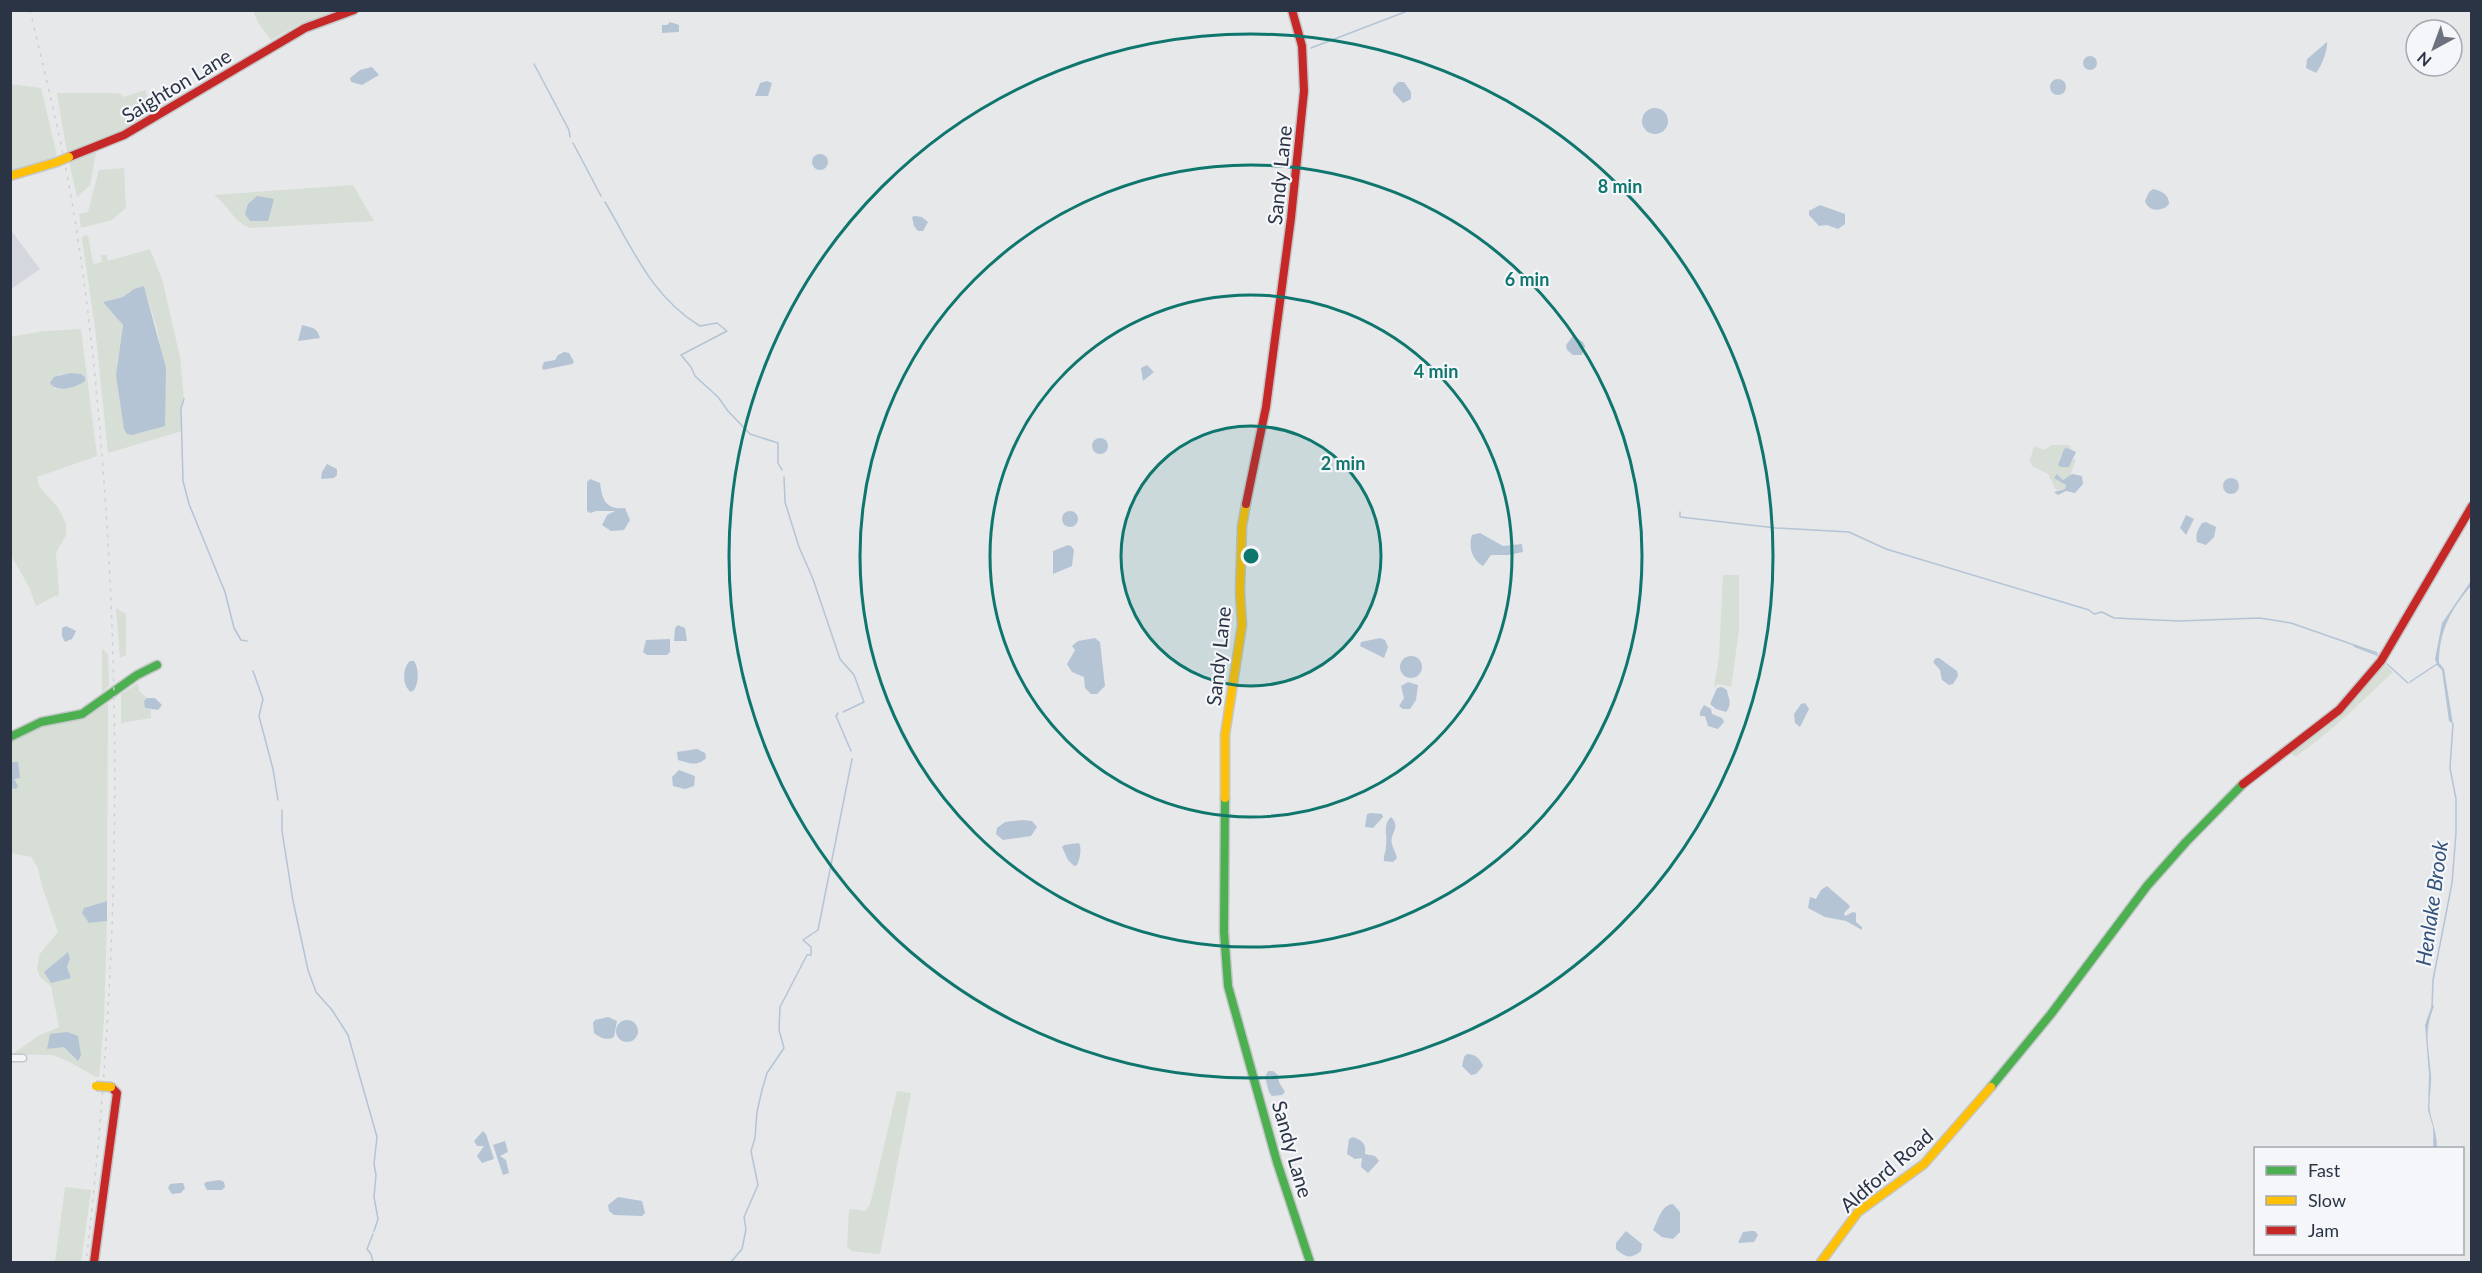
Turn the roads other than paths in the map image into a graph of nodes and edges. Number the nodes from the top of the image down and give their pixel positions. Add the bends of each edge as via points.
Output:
1 (354, 10) edge
2 (1292, 10) edge
3 (10, 176) edge
4 (2472, 506) edge
5 (157, 665) dead end
6 (10, 736) edge
7 (10, 1058) edge
8 (23, 1058) dead end
9 (96, 1086) dead end
10 (94, 1263) edge
11 (1310, 1263) edge
12 (1821, 1263) edge

1 - 3 street, Saighton Lane, bridge via 305,28 124,135
2 - 11 street, Sandy Lane via 1302,46 1304,91 1266,407 1242,525 1242,625 1225,735 1224,932 1228,986
4 - 12 street, Aldford Road via 2367,679 2339,710 2246,781 2186,842 1944,1144 1924,1164 1858,1212
5 - 6 street via 123,683 81,715 44,721
7 - 8 street
9 - 10 street, bridge via 111,1087 117,1093

